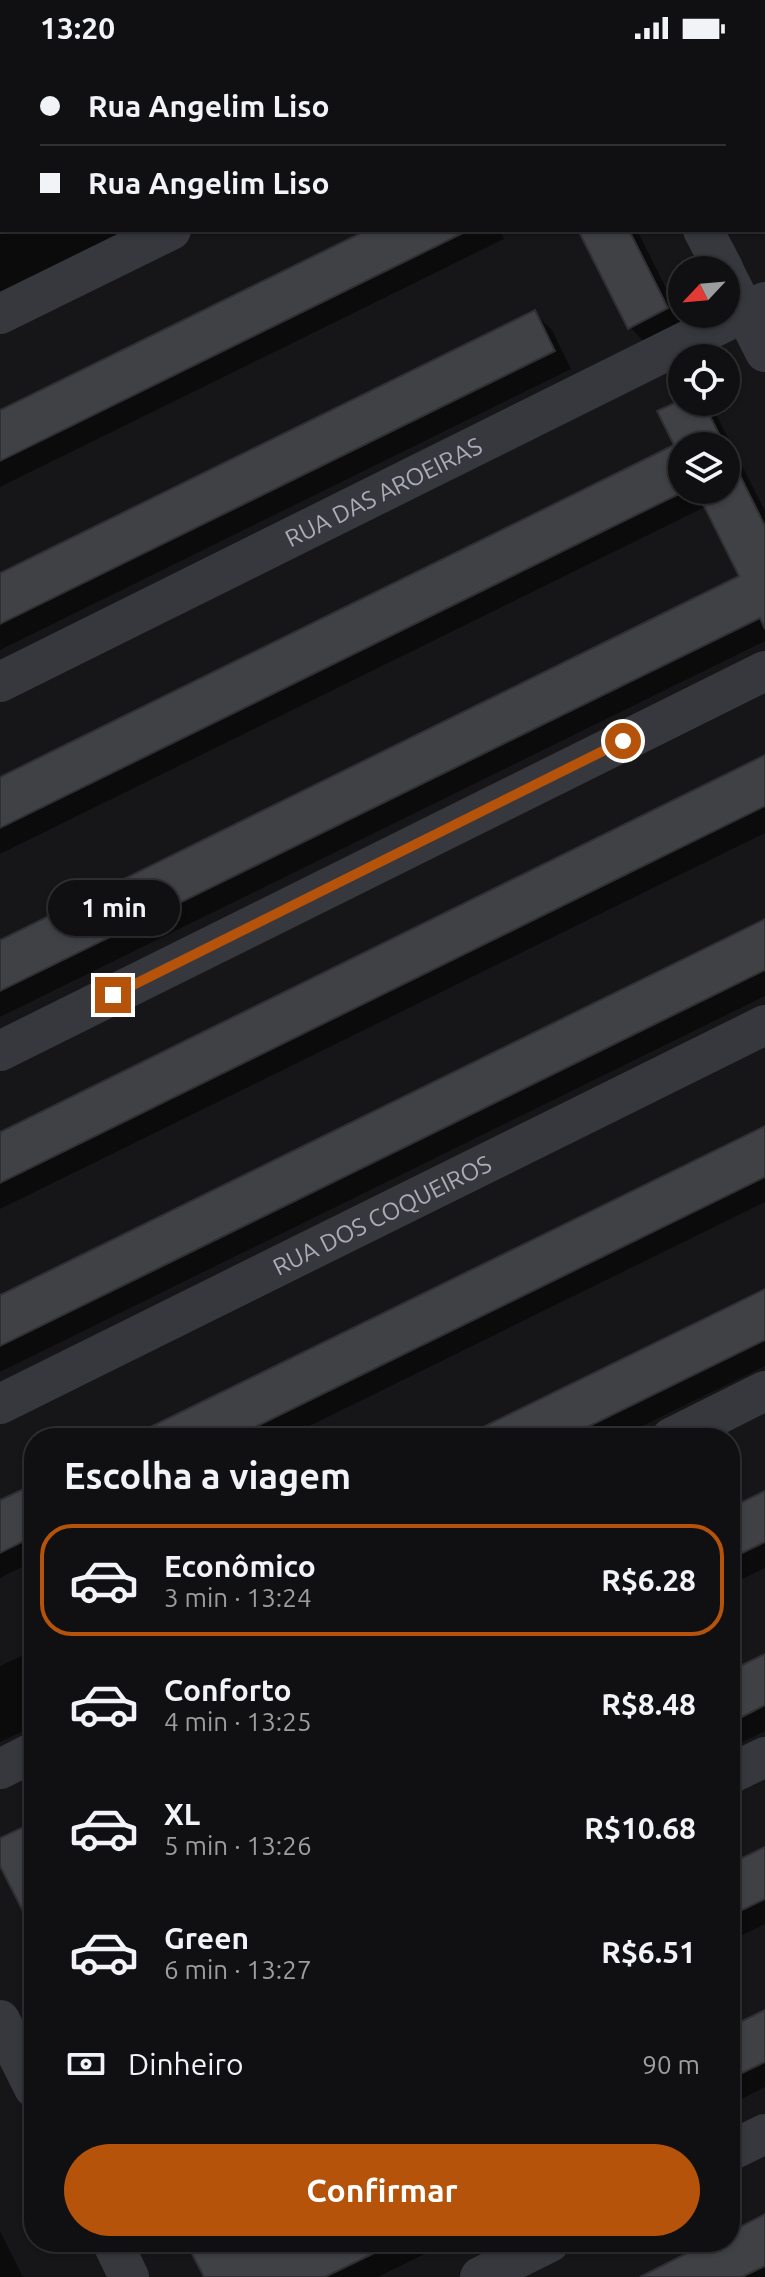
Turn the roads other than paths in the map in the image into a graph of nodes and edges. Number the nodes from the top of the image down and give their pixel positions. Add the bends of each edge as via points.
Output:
1 (167, 232) edge
2 (704, 232) edge
3 (717, 256) edge
4 (740, 290) edge
5 (755, 307) edge
6 (0, 314) edge
7 (765, 352) edge
8 (765, 671) edge
9 (0, 682) edge
10 (765, 1025) edge
11 (0, 1051) edge
12 (765, 1391) edge
13 (0, 1404) edge
14 (691, 1428) edge
15 (24, 1757) edge
16 (765, 1757) edge
17 (0, 1769) edge
18 (740, 1769) edge
19 (0, 2020) edge
20 (24, 2068) edge
21 (765, 2134) edge
22 (740, 2146) edge
23 (117, 2252) edge
24 (532, 2252) edge
25 (492, 2274) edge
26 (129, 2277) edge

1 - 6 street
2 - 3 street
4 - 5 street
5 - 7 street
5 - 9 street, RUA DAS AROEIRAS
8 - 11 street
10 - 13 street, RUA DOS COQUEIROS
12 - 14 street
15 - 17 street
16 - 18 street
19 - 20 street
21 - 22 street
23 - 26 street
24 - 25 street

